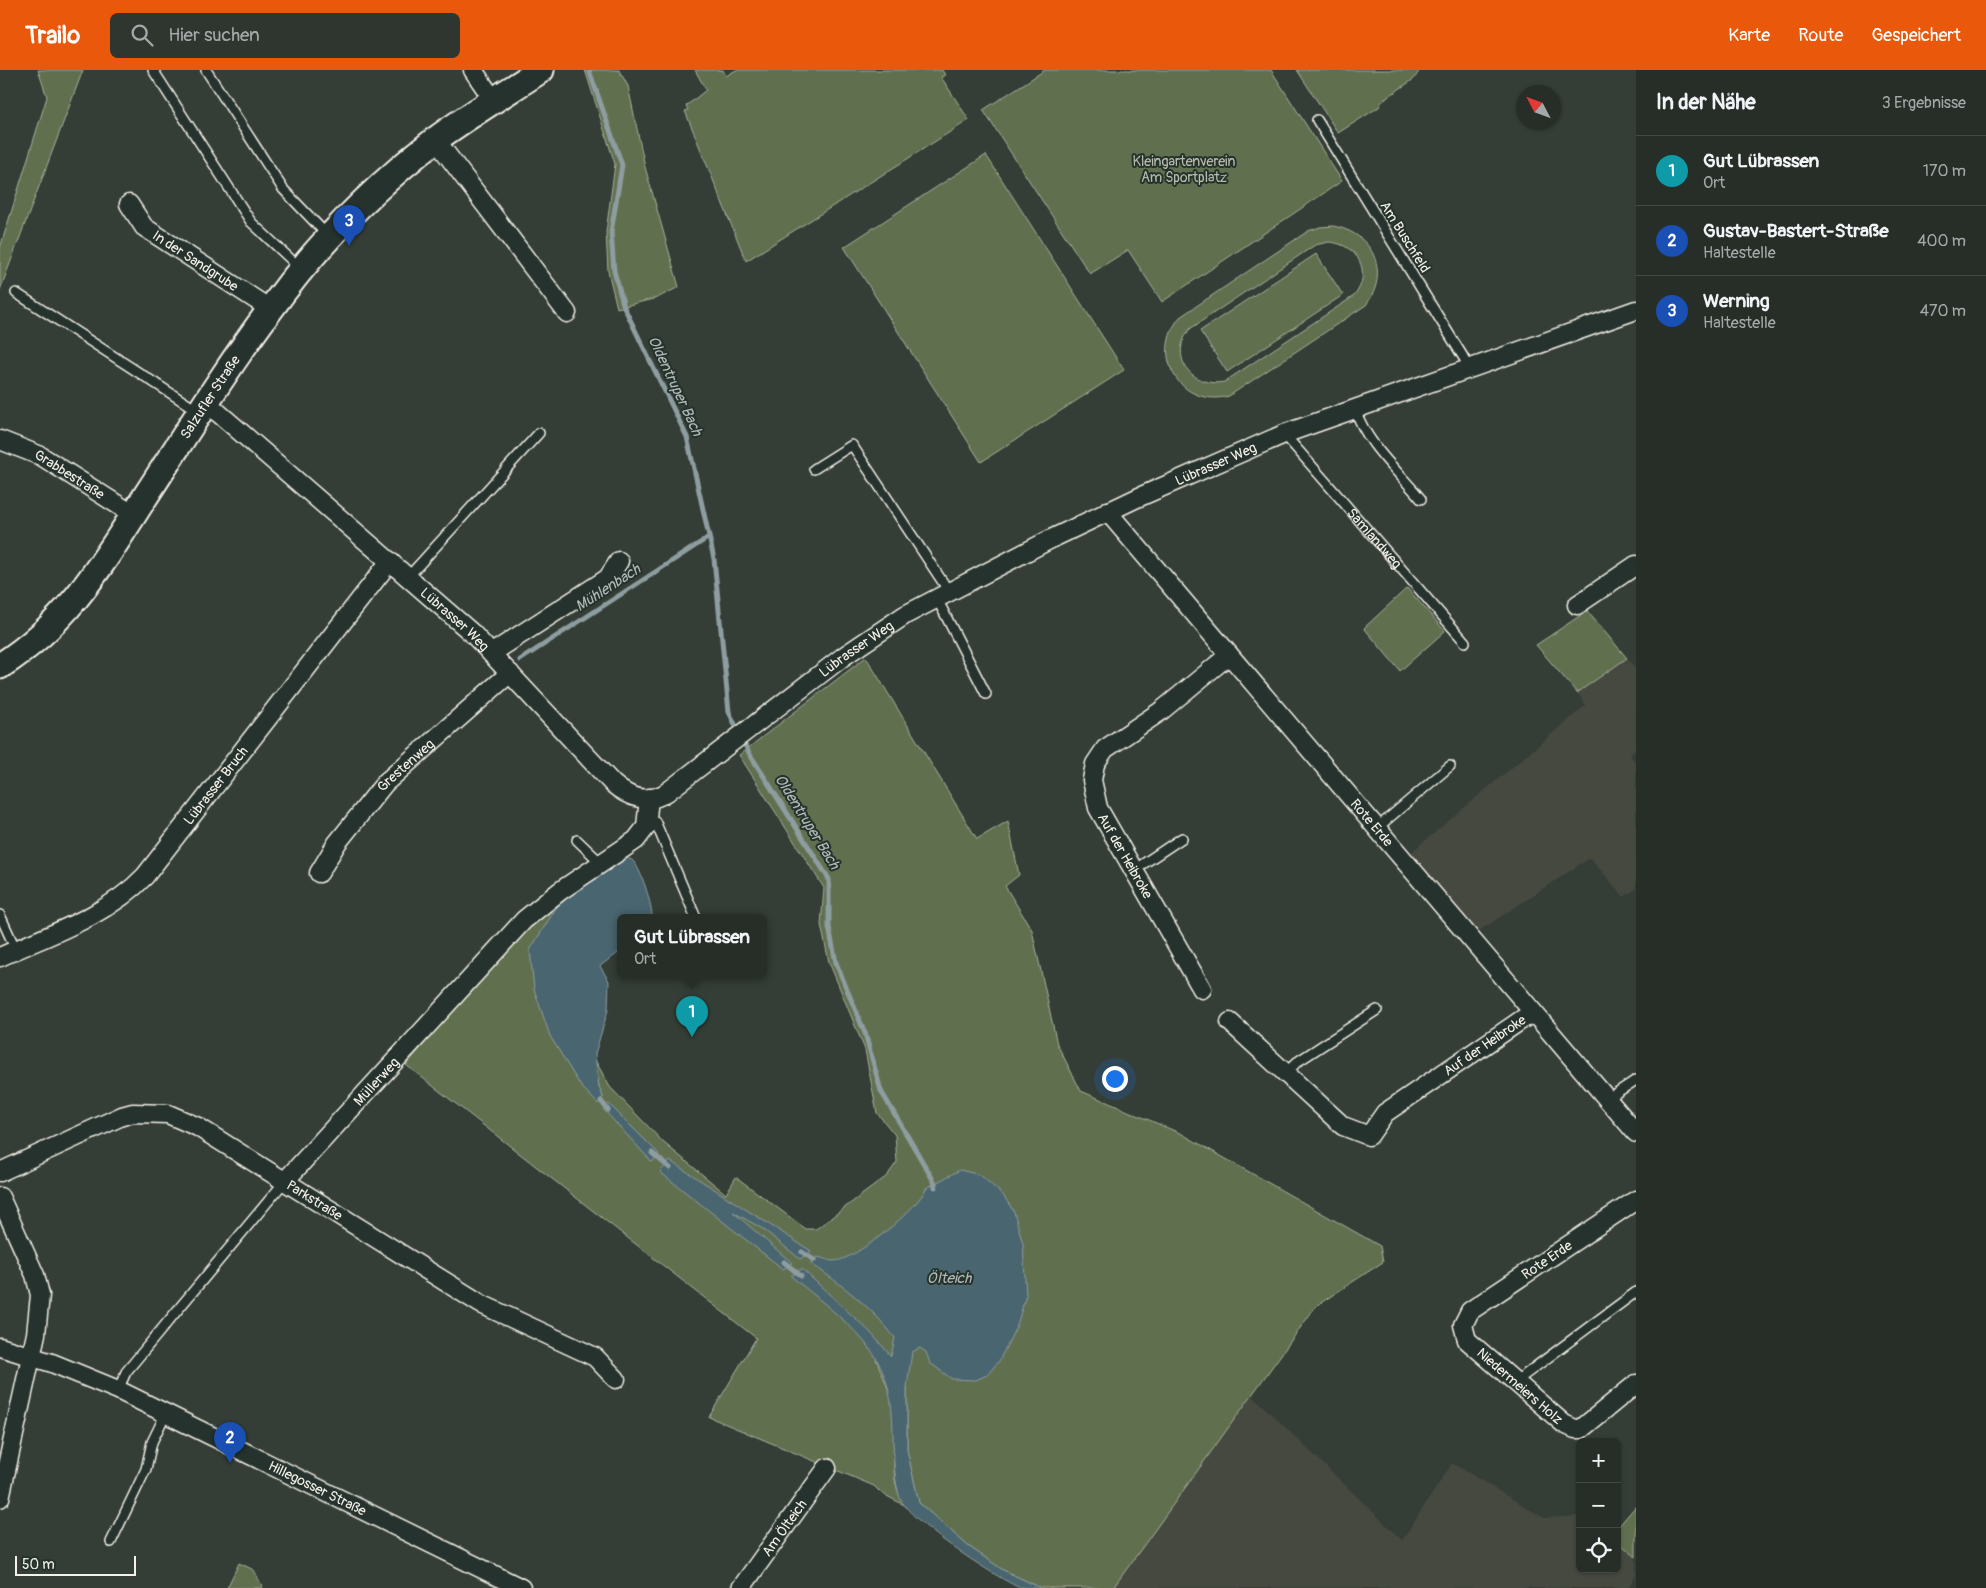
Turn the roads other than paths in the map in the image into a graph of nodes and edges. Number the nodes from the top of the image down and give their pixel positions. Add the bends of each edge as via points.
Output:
1 (153, 70) edge
2 (206, 70) edge
3 (473, 70) edge
4 (541, 70) edge
5 (494, 101) junction
6 (1317, 120) dead end
7 (436, 140) junction
8 (129, 204) dead end
9 (330, 237) junction
10 (301, 270) junction
11 (16, 293) dead end
12 (270, 309) junction
13 (1636, 310) edge
14 (566, 313) dead end
15 (1470, 368) junction
16 (204, 408) junction
17 (1354, 409) junction
18 (539, 433) dead end
19 (1284, 434) junction
20 (0, 440) edge
21 (814, 469) dead end
22 (1421, 499) dead end
23 (1107, 511) junction
24 (134, 515) junction
25 (390, 561) junction
26 (619, 561) dead end
27 (1636, 565) edge
28 (408, 577) junction
29 (942, 594) junction
30 (1577, 605) dead end
31 (1465, 642) dead end
32 (492, 653) junction
33 (1229, 655) junction
34 (0, 666) edge
35 (510, 672) junction
36 (986, 694) dead end
37 (1450, 766) dead end
38 (649, 798) junction
39 (648, 819) junction
40 (1377, 828) junction
41 (1182, 838) dead end
42 (577, 840) dead end
43 (602, 864) junction
44 (1134, 870) junction
45 (319, 873) dead end
46 (694, 914) edge
47 (0, 915) edge
48 (8, 953) edge
49 (1202, 989) dead end
50 (1377, 1010) dead end
51 (1533, 1012) junction
52 (1230, 1022) dead end
53 (1285, 1074) junction
54 (1636, 1080) edge
55 (1607, 1098) junction
56 (1636, 1133) edge
57 (0, 1172) edge
58 (285, 1181) junction
59 (0, 1197) edge
60 (1636, 1200) edge
61 (1636, 1292) edge
62 (1463, 1325) joint
63 (0, 1347) edge
64 (30, 1356) junction
65 (616, 1379) dead end
66 (1515, 1382) junction
67 (1636, 1384) edge
68 (118, 1390) junction
69 (166, 1413) junction
70 (827, 1468) dead end
71 (0, 1498) edge
72 (111, 1542) dead end
73 (521, 1588) edge
74 (741, 1588) edge

1 - 10 lane via 251,222
2 - 9 lane via 284,189
3 - 5 street
4 - 5 street, Salzufler Straße
5 - 7 street, Salzufler Straße
6 - 15 lane, Am Buschfeld
7 - 9 street, Salzufler Straße via 372,195
7 - 14 street
8 - 12 street, In der Sandgrube via 144,227
9 - 10 street, Salzufler Straße
10 - 12 street, Salzufler Straße
11 - 16 lane
12 - 16 street, Salzufler Straße
13 - 15 street, Lübrasser Weg
15 - 17 street, Lübrasser Weg
16 - 24 street, Salzufler Straße
16 - 25 street, Lübrasser Weg
17 - 19 street, Lübrasser Weg
17 - 22 lane via 1360,424 1388,463
18 - 28 lane
19 - 23 street, Lübrasser Weg
19 - 31 lane, Samlandweg
20 - 24 street, Grabbestraße via 41,456
21 - 29 lane via 852,445
23 - 29 street, Lübrasser Weg
23 - 33 street, Rote Erde
24 - 34 street, Salzufler Straße via 84,590 65,612 24,650
25 - 28 street, Lübrasser Weg
25 - 48 street, Lübrasser Bruch via 128,894 106,908
26 - 32 street via 608,578
27 - 30 street
28 - 32 street, Lübrasser Weg
29 - 36 lane
29 - 38 street, Lübrasser Weg via 844,656 663,795
32 - 35 street, Lübrasser Weg
33 - 40 street, Rote Erde
33 - 44 street, Auf der Heibroke via 1161,710 1105,749 1095,764 1092,780 1098,808
35 - 38 street, Lübrasser Weg via 613,784 630,797
35 - 45 street, Grestenweg via 384,783
37 - 40 lane
38 - 39 street, Müllerweg
39 - 43 street, Müllerweg via 636,840
39 - 46 lane via 655,821
40 - 51 street, Rote Erde
41 - 44 lane
42 - 43 lane
43 - 58 street, Müllerweg via 524,920
44 - 49 street, Auf der Heibroke
47 - 48 lane
50 - 53 lane via 1297,1062
51 - 53 street, Auf der Heibroke via 1385,1113 1369,1136 1343,1126
51 - 55 street, Rote Erde
52 - 53 street, Auf der Heibroke
54 - 55 lane
55 - 56 street, Rote Erde
57 - 58 street, Parkstraße via 122,1116 145,1112 168,1114 187,1122
58 - 65 street, Parkstraße via 481,1304 595,1357
58 - 68 lane, Müllerweg via 126,1372
59 - 64 street via 38,1283 40,1309
60 - 62 street, Rote Erde via 1470,1311
61 - 66 lane
62 - 66 street, Niedermeiers Holz via 1467,1340
63 - 64 street, Hillegosser Straße
64 - 68 street, Hillegosser Straße
64 - 71 street
66 - 67 street, Niedermeiers Holz via 1564,1424 1575,1429 1581,1429
68 - 69 street, Hillegosser Straße
69 - 72 lane via 152,1442 146,1469
69 - 73 street, Hillegosser Straße
70 - 74 street, Am Ölteich

